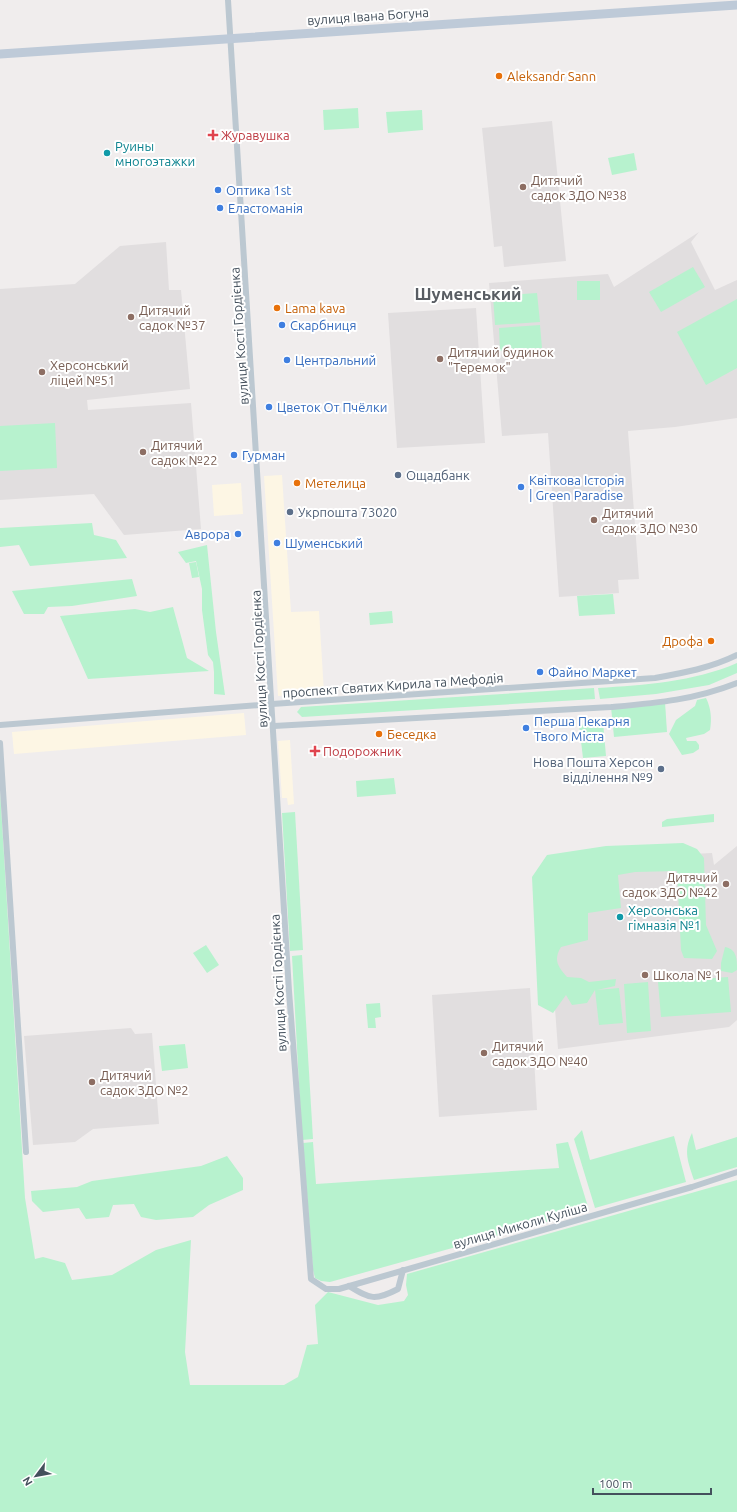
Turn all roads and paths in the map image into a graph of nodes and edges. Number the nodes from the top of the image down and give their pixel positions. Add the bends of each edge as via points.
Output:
1 (228, 0) edge
2 (737, 5) edge
3 (231, 38) junction
4 (0, 54) edge
5 (737, 655) edge
6 (737, 682) edge
7 (272, 704) junction
8 (0, 726) edge
9 (274, 726) junction
10 (0, 743) edge
11 (26, 1152) dead end
12 (737, 1172) edge
13 (403, 1270) junction
14 (310, 1279) joint
15 (349, 1286) junction

1 - 3 street, вулиця Кості Гордієнка
2 - 3 street, вулиця Івана Богуна
3 - 4 street, вулиця Івана Богуна
3 - 7 street, вулиця Кості Гордієнка
5 - 7 street, проспект Святих Кирила та Мефодія via 691,672 655,678
6 - 9 street via 711,693 665,702
7 - 8 street, проспект Святих Кирила та Мефодія
7 - 9 street, вулиця Кості Гордієнка
9 - 14 street, вулиця Кості Гордієнка
10 - 11 street
12 - 13 street, вулиця Миколи Куліша
13 - 15 street, вулиця Миколи Куліша
13 - 15 street via 398,1288 384,1296 367,1297
14 - 15 street, вулиця Миколи Куліша via 326,1289

